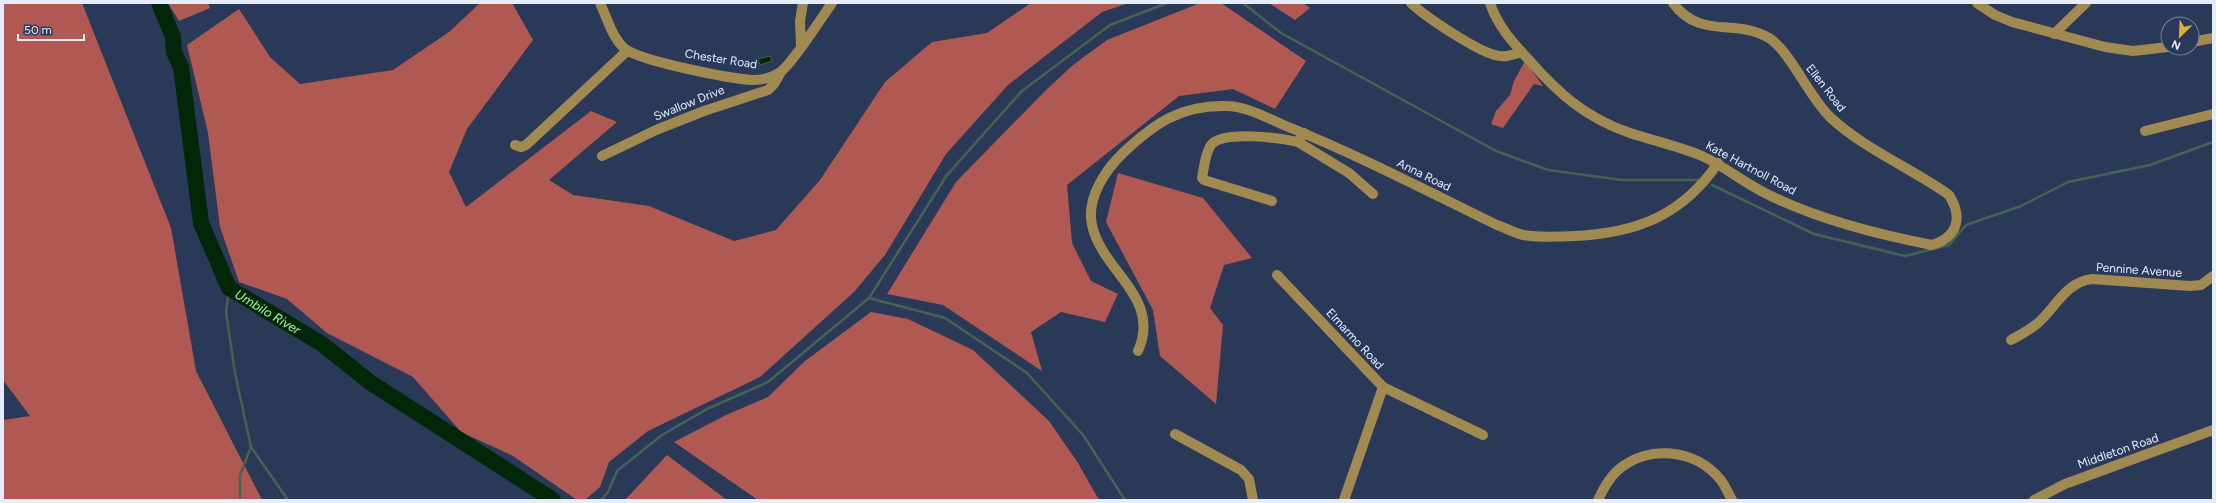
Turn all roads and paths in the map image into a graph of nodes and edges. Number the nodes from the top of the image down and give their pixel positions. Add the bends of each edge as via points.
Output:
1 (600, 3) edge
2 (803, 3) edge
3 (832, 3) edge
4 (1411, 3) edge
5 (1490, 3) edge
6 (1673, 3) edge
7 (1977, 3) edge
8 (2086, 3) edge
9 (2054, 34) junction
10 (2213, 38) edge
11 (2200, 40) edge
12 (802, 45) junction
13 (2160, 48) edge
14 (627, 51) junction
15 (1522, 52) junction
16 (781, 72) junction
17 (2213, 114) edge
18 (2145, 131) dead end
19 (1304, 133) junction
20 (1298, 142) junction
21 (515, 145) dead end
22 (602, 156) dead end
23 (1718, 163) junction
24 (1373, 194) dead end
25 (1272, 201) dead end
26 (1957, 207) joint
27 (1277, 275) dead end
28 (2213, 276) edge
29 (2011, 340) dead end
30 (1138, 351) dead end
31 (1383, 387) junction
32 (2213, 430) edge
33 (1174, 434) dead end
34 (1483, 436) dead end
35 (1253, 500) edge
36 (1344, 500) edge
37 (1598, 500) edge
38 (1732, 500) edge
39 (2034, 500) edge

1 - 14 street via 617,40
2 - 12 street via 800,21
3 - 12 street
4 - 15 street via 1433,20 1491,54 1507,57
5 - 15 street, Kate Hartnoll Road via 1498,21
6 - 26 street, Ellen Road via 1689,20 1700,25 1756,33 1774,42 1819,104 1839,125 1949,195
7 - 9 street via 2012,22
8 - 9 street
9 - 13 street via 2132,51
10 - 11 street
12 - 16 street
14 - 16 street, Chester Road via 644,58 741,79 766,78
14 - 21 street via 526,145
15 - 23 street, Kate Hartnoll Road via 1560,94 1586,113 1628,133 1693,152
16 - 22 street, Swallow Drive via 768,90 656,130
17 - 18 street
19 - 20 street
19 - 23 street, Anna Road via 1497,225 1523,235 1551,238 1621,232 1642,225 1665,214 1685,200 1699,188
19 - 30 street, Anna Road via 1238,107 1195,108 1155,125 1109,168 1092,208 1092,225 1100,248 1138,303 1144,333
20 - 24 street via 1349,173
20 - 25 street via 1228,137 1216,140 1209,147 1202,178 1204,180
23 - 26 street, Kate Hartnoll Road via 1763,192 1815,214 1932,245 1939,243 1953,231 1958,217
27 - 31 street, Elmarmo Road
28 - 29 street, Pennine Avenue via 2201,285 2190,286 2080,280 2038,323
31 - 34 street
31 - 36 street, Elmarmo Road
32 - 39 street, Middleton Road via 2065,484
33 - 35 street via 1241,470 1249,479
37 - 38 street via 1604,486 1619,470 1637,458 1664,452 1683,454 1702,464 1720,479

